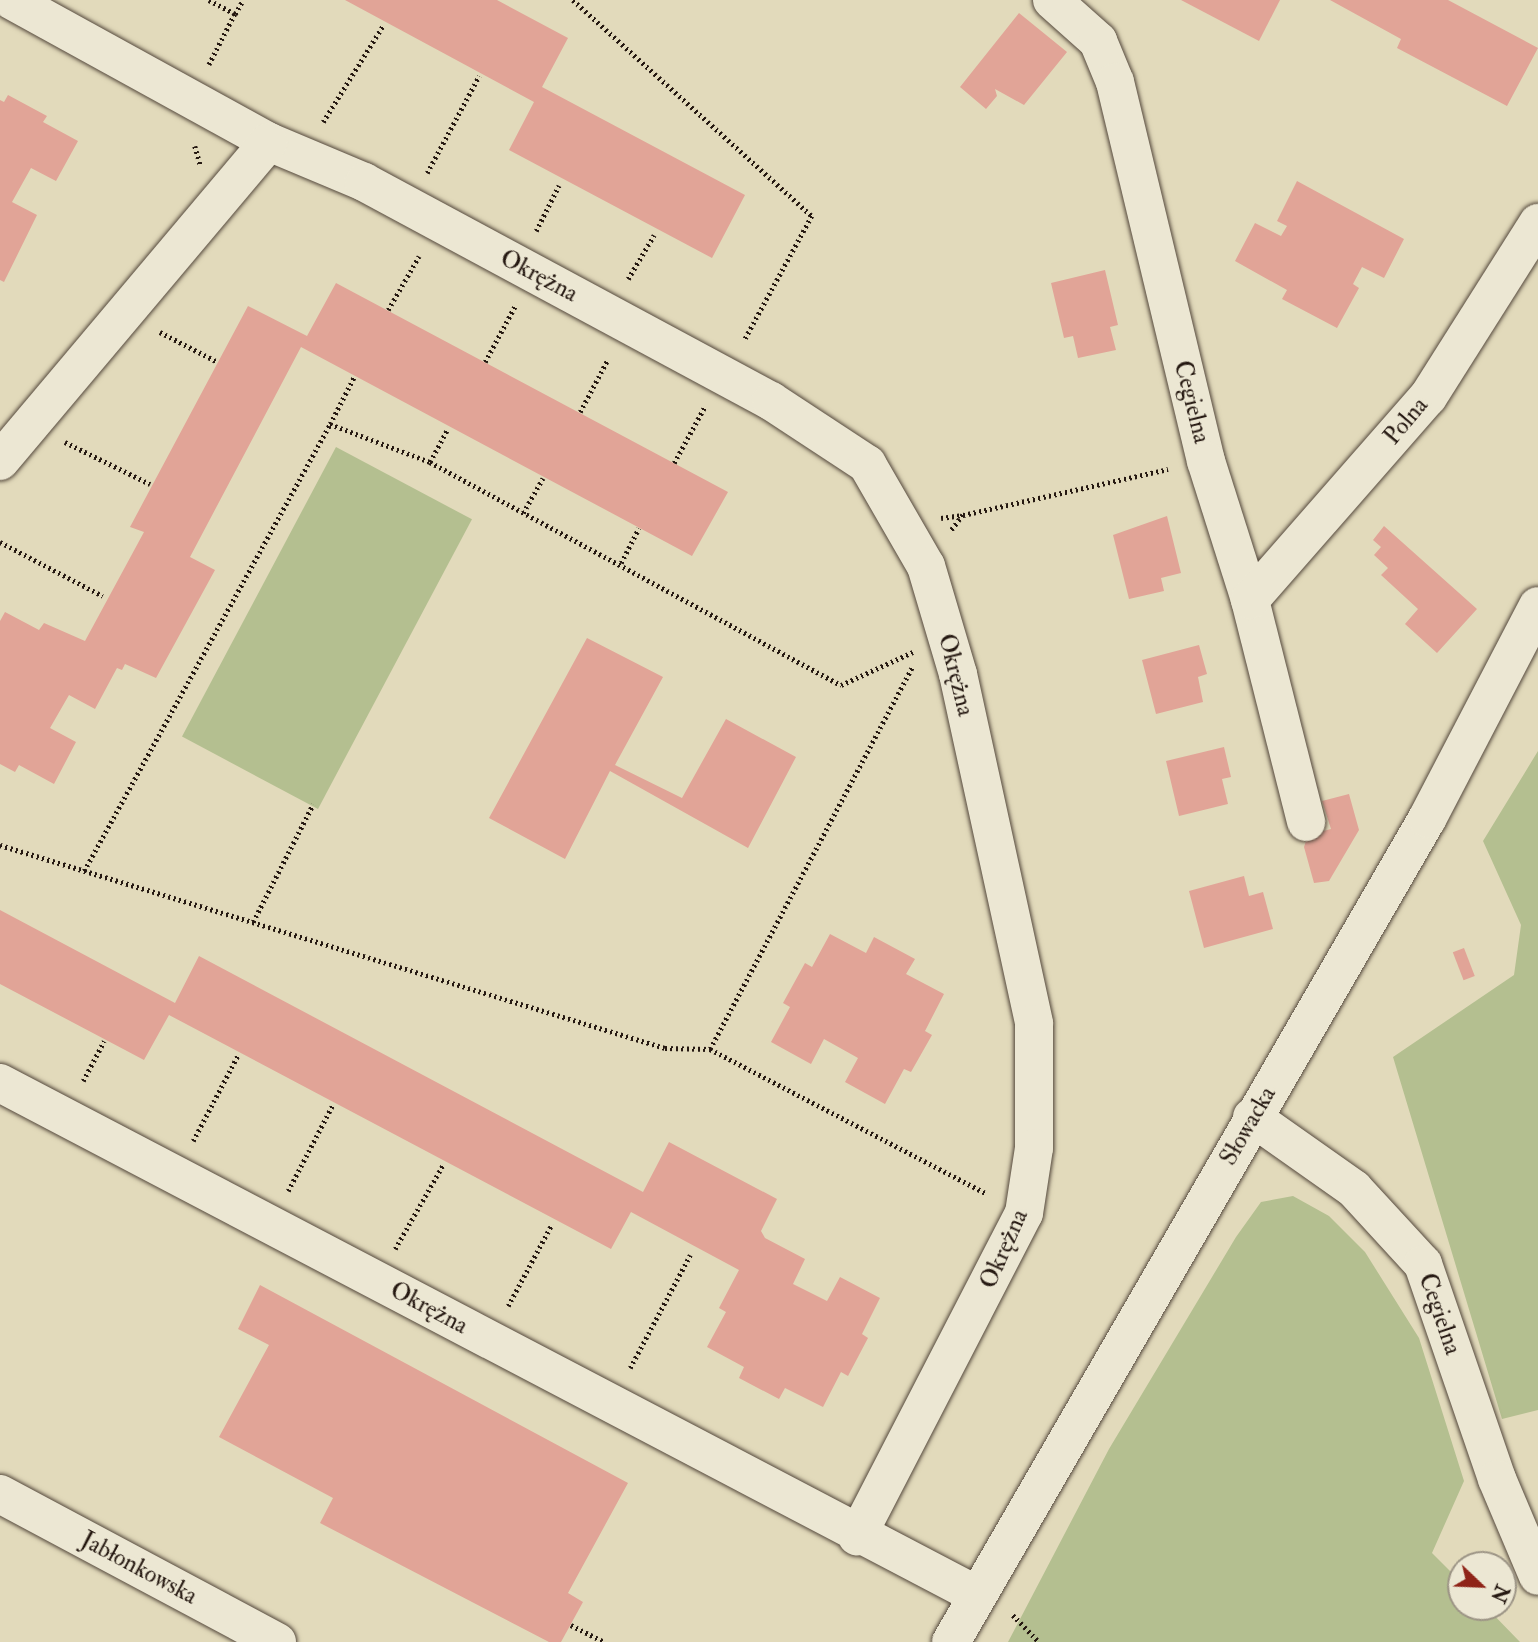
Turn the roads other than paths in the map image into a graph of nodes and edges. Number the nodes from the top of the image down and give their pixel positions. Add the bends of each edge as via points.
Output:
1 (11, 0) edge
2 (1052, 0) edge
3 (268, 142) junction
4 (1538, 223) edge
5 (0, 461) edge
6 (1250, 600) junction
7 (1538, 606) edge
8 (1306, 822) dead end
9 (0, 1083) edge
10 (1252, 1117) junction
11 (0, 1494) edge
12 (857, 1536) junction
13 (1538, 1576) edge
14 (975, 1594) junction
15 (277, 1642) edge
16 (951, 1642) edge

1 - 3 street, Okrężna
2 - 6 street, Cegielna via 1098,41 1115,82 1206,461
3 - 5 street
3 - 12 street, Okrężna via 364,182 718,388 867,464 926,566 958,674 1034,1024 1034,1148 1024,1213
4 - 6 street, Polna via 1428,397
6 - 8 street, Cegielna
7 - 10 street, Słowacka via 1427,819
9 - 12 street, Okrężna
10 - 13 street, Cegielna via 1354,1189 1423,1264 1497,1479
10 - 14 street, Słowacka via 1124,1346
11 - 15 street, Jabłonkowska
12 - 14 street, Okrężna
14 - 16 street, Słowacka

